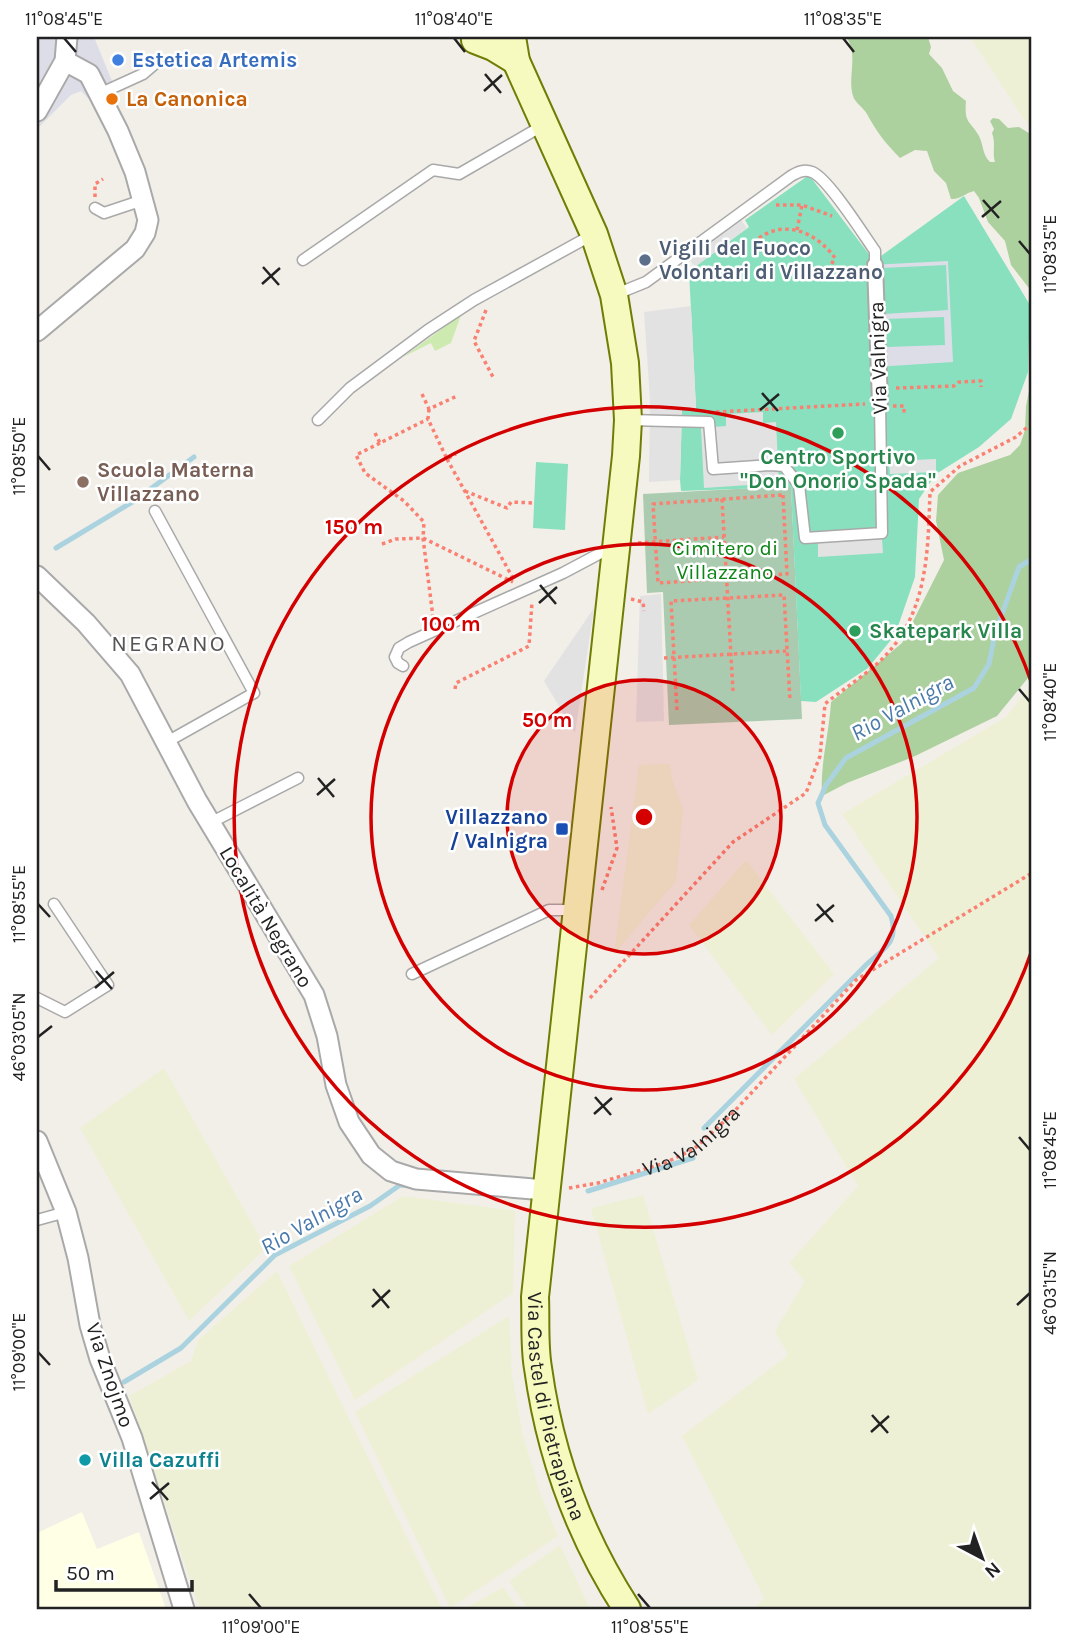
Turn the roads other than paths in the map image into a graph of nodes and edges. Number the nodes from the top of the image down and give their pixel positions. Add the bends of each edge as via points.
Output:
1 (67, 37) edge
2 (478, 38) edge
3 (514, 49) edge
4 (65, 61) junction
5 (157, 62) dead end
6 (99, 94) junction
7 (37, 111) edge
8 (546, 125) junction
9 (143, 200) junction
10 (95, 208) road end
11 (594, 234) junction
12 (303, 260) dead end
13 (875, 265) joint
14 (614, 295) junction
15 (37, 331) edge
16 (880, 396) joint
17 (628, 420) junction
18 (318, 421) dead end
19 (155, 510) dead end
20 (617, 544) junction
21 (37, 576) edge
22 (403, 666) dead end
23 (164, 743) junction
24 (298, 778) dead end
25 (210, 824) junction
26 (54, 904) dead end
27 (578, 910) junction
28 (412, 974) dead end
29 (37, 998) edge
30 (37, 1141) edge
31 (545, 1190) junction
32 (66, 1212) junction
33 (37, 1220) edge
34 (184, 1609) edge
35 (627, 1609) edge

1 - 4 street
2 - 3 main road via 493,47
3 - 8 main road
4 - 6 street via 89,74
4 - 7 street
5 - 6 lane via 143,74
6 - 9 street
8 - 11 main road
8 - 12 lane via 459,174 433,170
9 - 10 lane via 104,213
9 - 15 street via 148,220 135,249
11 - 14 main road
11 - 18 lane via 428,330 350,388
13 - 14 lane, Via Valnigra via 875,251 823,179 808,170 646,282
13 - 16 street, Via Valnigra
14 - 17 main road
16 - 17 lane, Via Valnigra via 882,533 805,538 799,485 784,467 713,469 709,422
17 - 20 main road
19 - 23 lane via 254,693
20 - 22 lane via 399,648 395,657
20 - 27 main road
21 - 23 street, Località Negrano via 131,674
23 - 25 street, Località Negrano
24 - 25 lane, Località Negrano
25 - 31 street, Località Negrano via 314,995 349,1122 371,1155 391,1171 416,1179
26 - 29 lane via 108,985 65,1012
27 - 28 lane via 549,910
27 - 31 main road
30 - 32 street, Via Znojmo
31 - 35 main road, Via Castel di Pietrapiana via 535,1297 537,1365 552,1445 603,1573
32 - 33 lane
32 - 34 street, Via Znojmo via 100,1359 132,1438

